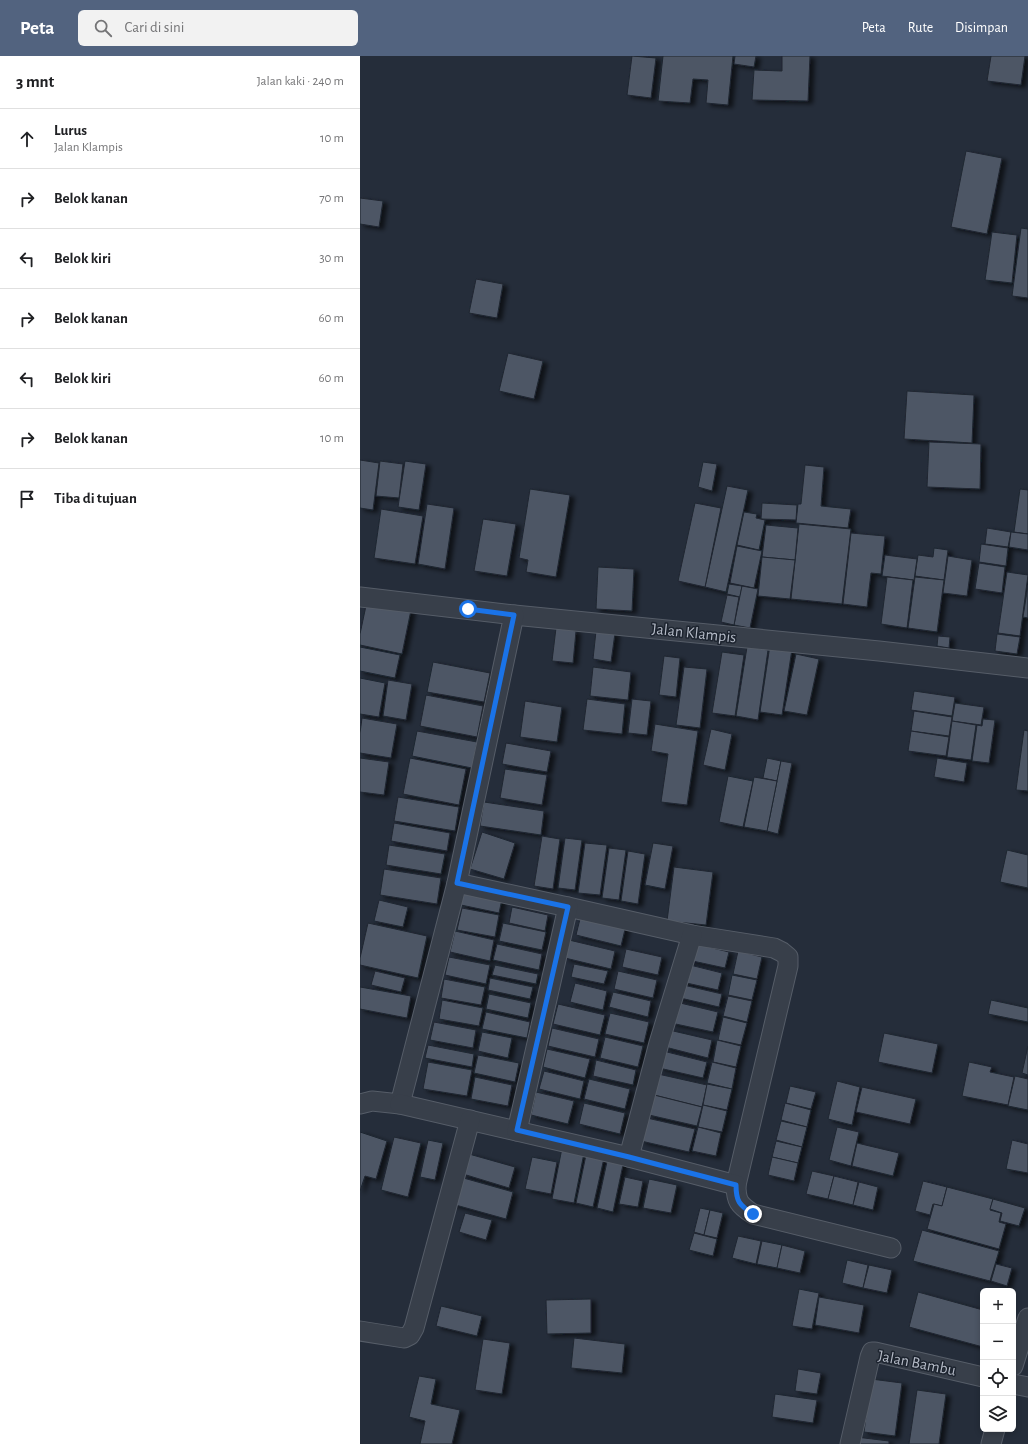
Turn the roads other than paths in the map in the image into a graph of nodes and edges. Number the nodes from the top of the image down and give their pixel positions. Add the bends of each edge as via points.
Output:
1 (360, 597) edge
2 (514, 615) junction
3 (1028, 668) edge
4 (457, 883) junction
5 (568, 907) junction
6 (692, 935) junction
7 (360, 1104) edge
8 (400, 1104) junction
9 (470, 1120) junction
10 (517, 1130) junction
11 (629, 1157) junction
12 (736, 1185) junction
13 (891, 1248) dead end
14 (1028, 1318) edge
15 (360, 1331) edge
16 (1015, 1360) edge
17 (980, 1376) edge
18 (1016, 1385) edge
19 (1028, 1387) edge
20 (994, 1432) edge
21 (850, 1444) edge
22 (991, 1444) edge

1 - 2 street, Jalan Klampis
2 - 3 street, Jalan Klampis
2 - 4 street
4 - 5 street
4 - 8 street
5 - 6 street
5 - 10 street
6 - 11 street via 659,1043
6 - 12 street via 774,948 788,957 788,966
7 - 8 street via 372,1101
8 - 9 street
9 - 10 street
9 - 15 street via 414,1328 410,1335 404,1338
10 - 11 street
11 - 12 street
12 - 13 street via 739,1203 753,1214
14 - 16 street
17 - 21 street, Jalan Bambu via 872,1352
18 - 19 street
20 - 22 street

